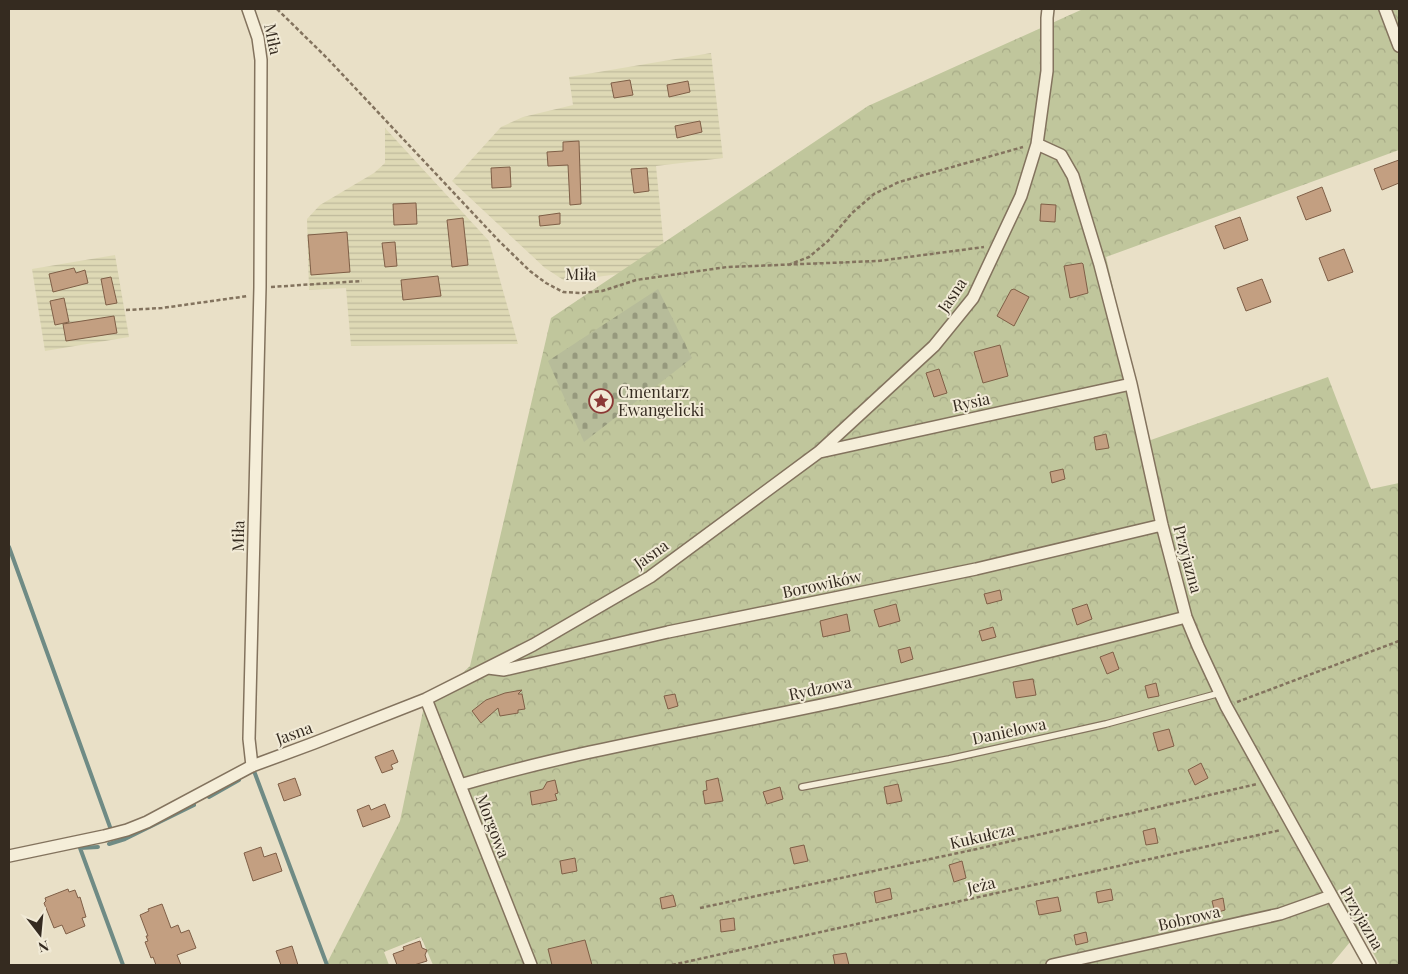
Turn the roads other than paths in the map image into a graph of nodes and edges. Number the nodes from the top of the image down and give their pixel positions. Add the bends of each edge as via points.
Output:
1 (248, 9) edge
2 (1048, 9) edge
3 (1385, 9) edge
4 (1399, 46) edge
5 (1037, 144) junction
6 (1131, 384) junction
7 (819, 452) junction
8 (1162, 525) junction
9 (1186, 617) junction
10 (488, 668) junction
11 (1220, 693) junction
12 (426, 699) junction
13 (252, 766) junction
14 (460, 784) junction
15 (802, 787) dead end
16 (9, 856) edge
17 (1331, 896) junction
18 (530, 965) edge
19 (1052, 965) edge
20 (1370, 965) edge

1 - 13 street, Miła via 262,60 250,730
2 - 5 street, Jasna via 1047,70
3 - 4 street
5 - 6 street, Przyjazna via 1061,155 1073,176
5 - 7 street, Jasna via 1021,196 973,298 934,346
6 - 7 street, Rysia
6 - 8 street, Przyjazna
7 - 10 street, Jasna via 650,576
8 - 9 street, Przyjazna
8 - 10 street, Borowików via 976,569 668,632 504,670
9 - 11 street, Przyjazna
9 - 14 street, Rydzowa via 1017,660 843,700 656,737
10 - 12 street, Jasna
11 - 15 lane, Danielowa via 1106,724
11 - 17 street, Przyjazna
12 - 13 street, Jasna
12 - 14 street, Morgowa
13 - 16 street, Jasna via 127,830
14 - 18 street, Morgowa
17 - 19 street, Bobrowa via 1280,914
17 - 20 street, Przyjazna

